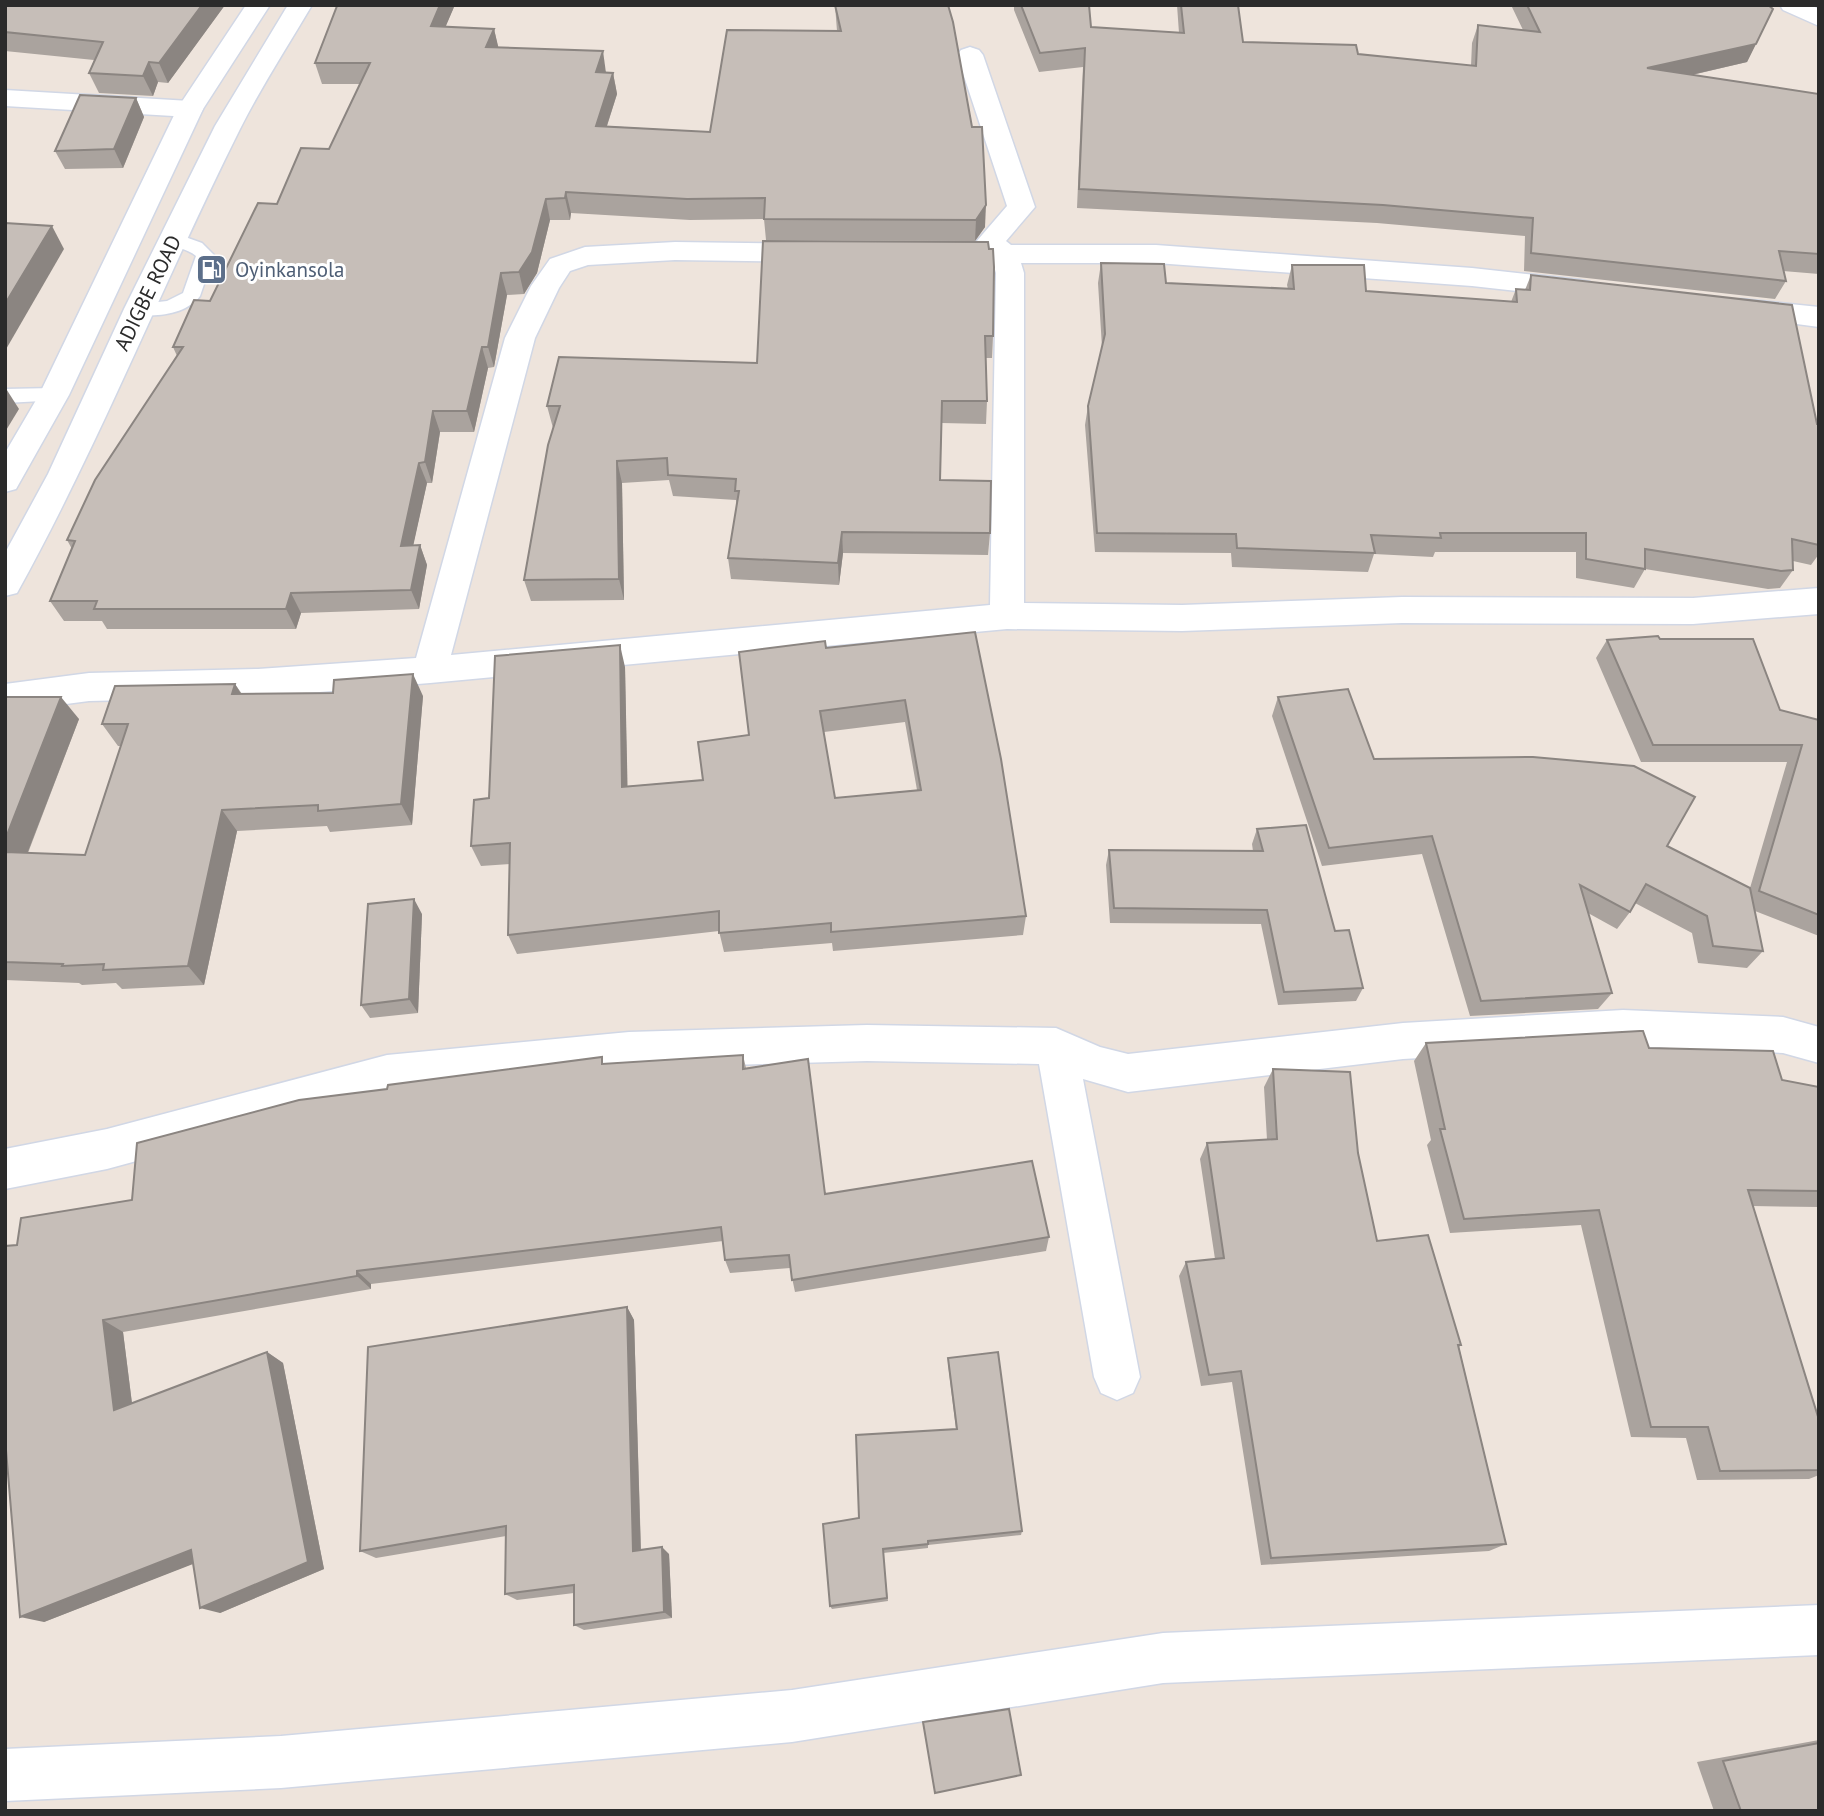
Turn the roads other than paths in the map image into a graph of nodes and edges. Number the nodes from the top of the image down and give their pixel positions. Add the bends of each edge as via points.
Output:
1 (258, 5) edge
2 (300, 5) edge
3 (1792, 5) edge
4 (1819, 19) edge
5 (970, 55) dead end
6 (5, 98) edge
7 (190, 109) junction
8 (174, 239) junction
9 (840, 253) edge
10 (909, 254) edge
11 (1005, 255) junction
12 (1611, 293) edge
13 (1708, 304) edge
14 (139, 309) junction
15 (1819, 317) edge
16 (54, 395) junction
17 (5, 396) edge
18 (5, 481) edge
19 (5, 584) edge
20 (1819, 601) edge
21 (1007, 616) junction
22 (430, 670) junction
23 (5, 698) edge
24 (1819, 1045) edge
25 (1056, 1046) junction
26 (5, 1170) edge
27 (1117, 1377) dead end
28 (1819, 1630) edge
29 (5, 1775) edge

1 - 7 street, ADIGBE ROAD
2 - 8 street, ADIGBE ROAD via 228,127
3 - 4 street
5 - 11 street via 1021,207 990,242
6 - 7 street
7 - 16 street, ADIGBE ROAD
8 - 14 street, ADIGBE ROAD
8 - 14 lane via 205,255 191,296 171,307
9 - 22 street via 675,251 585,256 560,265 520,338
10 - 11 street
11 - 12 street via 1156,254 1472,277
11 - 21 street via 1010,273
13 - 15 street
14 - 19 street, ADIGBE ROAD via 64,474
16 - 17 lane
16 - 18 street, ADIGBE ROAD
20 - 21 street via 1693,611
21 - 22 street
22 - 23 street via 258,683 89,687
24 - 25 street via 1783,1035 1623,1028 1403,1041 1128,1073 1093,1064
25 - 26 street via 867,1043 629,1050 387,1074 107,1149
25 - 27 street
28 - 29 street via 1163,1658 792,1716 281,1762

